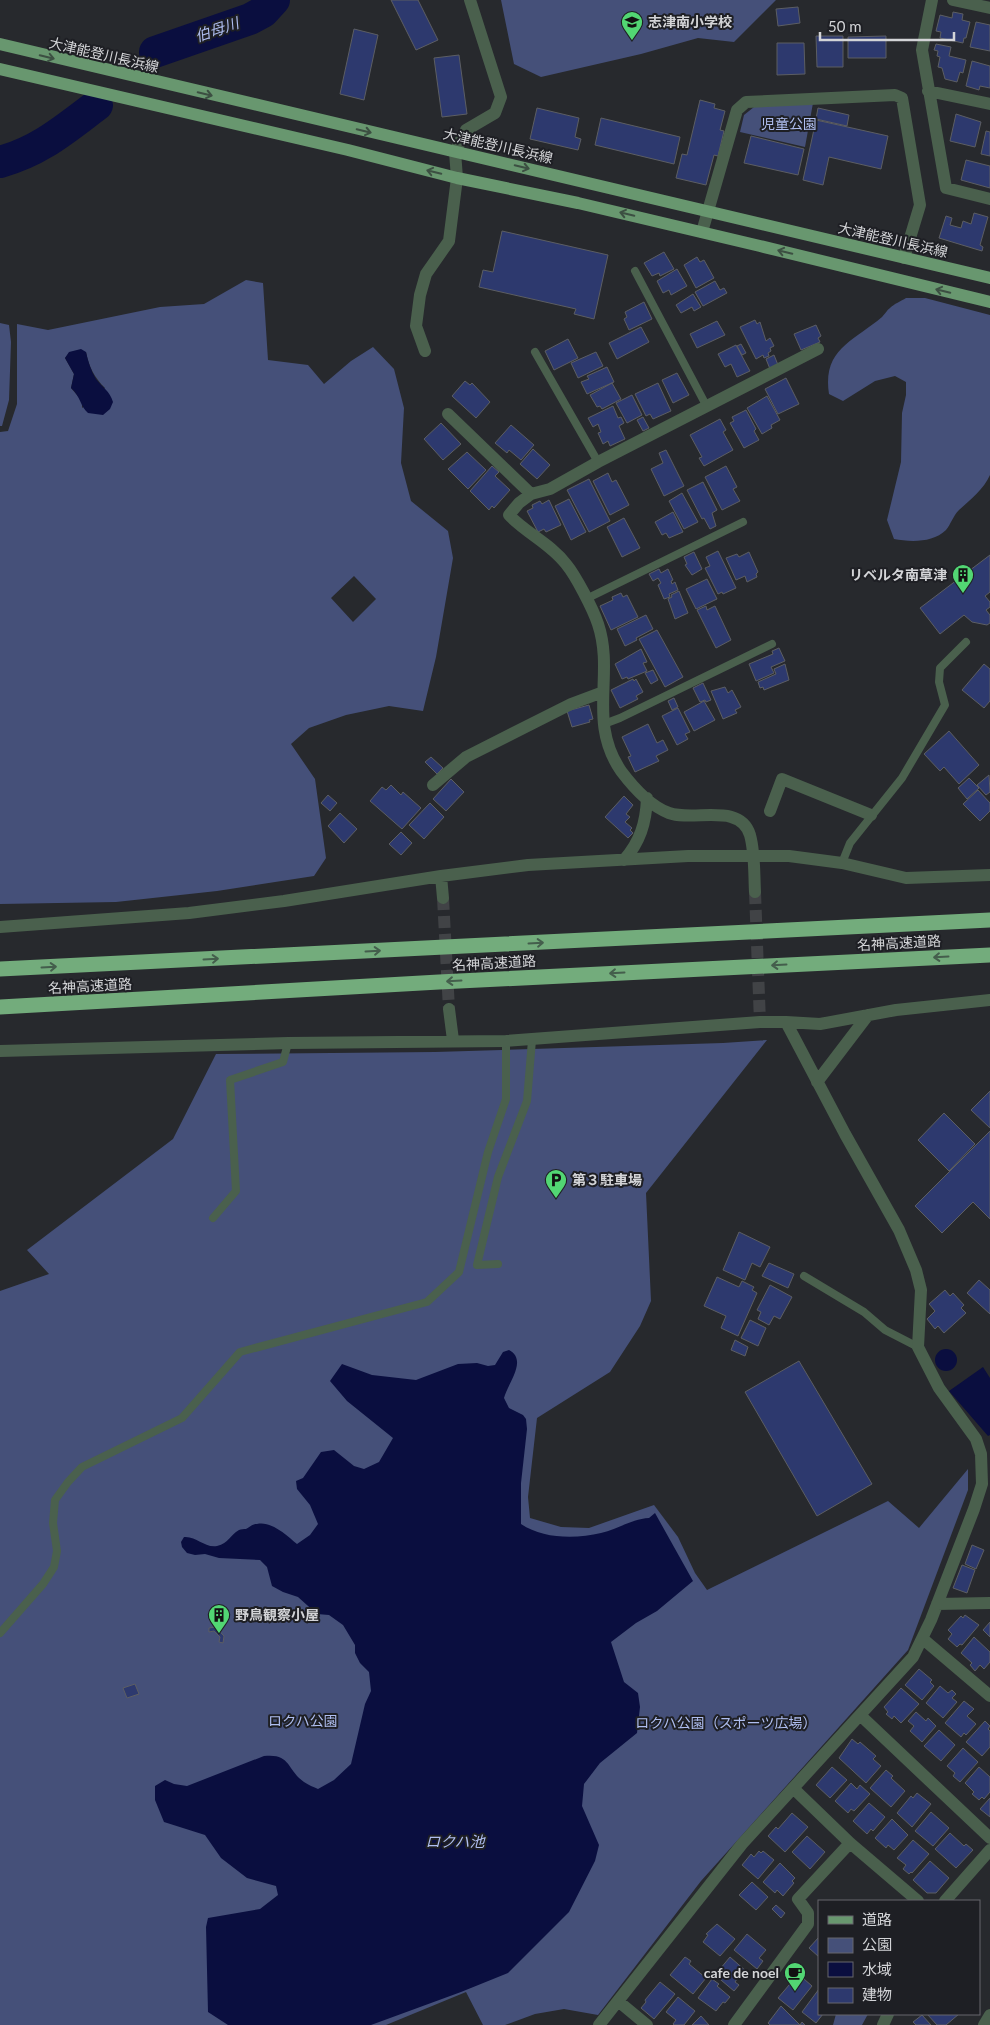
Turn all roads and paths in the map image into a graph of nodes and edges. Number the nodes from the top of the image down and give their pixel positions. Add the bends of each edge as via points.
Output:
1 (470, 0) edge
2 (932, 0) edge
3 (952, 0) edge
4 (990, 8) edge
5 (0, 44) edge
6 (0, 69) edge
7 (928, 91) junction
8 (990, 104) edge
9 (455, 152) junction
10 (457, 178) junction
11 (990, 199) edge
12 (708, 211) junction
13 (702, 232) junction
14 (904, 258) junction
15 (634, 271) dead end
16 (990, 278) edge
17 (990, 302) edge
18 (818, 349) dead end
19 (425, 351) dead end
20 (535, 352) dead end
21 (707, 407) junction
22 (448, 414) dead end
23 (598, 462) junction
24 (531, 494) junction
25 (743, 522) dead end
26 (586, 599) junction
27 (966, 642) dead end
28 (772, 644) dead end
29 (603, 692) junction
30 (604, 724) junction
31 (433, 785) dead end
32 (647, 798) junction
33 (770, 811) dead end
34 (871, 816) junction
35 (752, 857) junction
36 (624, 860) junction
37 (842, 863) junction
38 (990, 875) edge
39 (440, 876) junction
40 (755, 892) tunnel mouth
41 (442, 898) tunnel mouth
42 (990, 920) edge
43 (0, 927) edge
44 (990, 955) edge
45 (0, 970) edge
46 (990, 1000) edge
47 (0, 1007) edge
48 (450, 1009) tunnel mouth
49 (868, 1015) junction
50 (786, 1022) junction
51 (453, 1040) junction
52 (532, 1040) junction
53 (506, 1041) junction
54 (288, 1043) junction
55 (0, 1051) edge
56 (817, 1082) junction
57 (212, 1218) dead end
58 (498, 1264) dead end
59 (804, 1276) dead end
60 (918, 1347) junction
61 (985, 1451) edge
62 (986, 1480) edge
63 (990, 1602) edge
64 (937, 1604) junction
65 (0, 1633) edge
66 (923, 1639) junction
67 (988, 1691) edge
68 (860, 1715) junction
69 (794, 1789) junction
70 (990, 1838) edge
71 (850, 1843) junction
72 (990, 1850) edge
73 (917, 1900) edge
74 (946, 1900) edge
75 (618, 2001) junction
76 (990, 2015) edge
77 (599, 2025) edge
78 (647, 2025) edge
79 (734, 2025) edge
80 (984, 2025) edge

1 - 9 street via 501,98 495,113 466,130
2 - 7 street via 922,50
3 - 4 street
5 -> 9 main road, 大津能登川長浜線
10 -> 6 main road
7 - 8 street
7 - 11 street via 946,188
9 - 10 street
9 -> 12 main road, 大津能登川長浜線
13 -> 10 main road
10 - 19 street via 449,241 426,274 420,295 416,326
12 - 13 street
12 - 14 main road, 大津能登川長浜線
12 - 14 street via 737,110 746,102 895,95 902,98 920,205
17 -> 13 main road
14 - 16 main road, 大津能登川長浜線
15 - 21 lane
18 - 21 street
20 - 23 lane
21 - 23 street
22 - 24 street
23 - 24 street via 550,489
24 - 26 street via 509,514 566,563
25 - 26 lane
26 - 29 street via 602,640
27 - 34 lane via 940,668 939,682 945,705 902,778
28 - 30 lane
29 - 30 street
29 - 31 street via 570,704 466,757
30 - 32 street via 609,750 622,771
32 - 35 street via 658,808 677,815 725,815 738,819 750,835
32 - 36 street via 641,835
33 - 34 street via 782,779
34 - 37 lane via 850,843
35 - 36 street
35 - 37 street via 789,856
35 - 40 street
36 - 39 street via 528,865
37 - 38 street via 906,878
39 - 41 street
39 - 43 street via 189,913
45 -> 42 highway, 名神高速道路
44 -> 47 highway, 名神高速道路
46 - 49 street
48 - 51 street
49 - 50 street via 820,1024
49 - 56 street
50 - 52 street
50 - 56 street
51 - 53 street
51 - 54 street
52 - 53 street
52 - 58 lane via 526,1101 498,1177 477,1265
53 - 65 lane via 506,1099 488,1152 459,1272 427,1302 240,1352 182,1418 82,1467 55,1500 53,1523 57,1551 54,1567
54 - 55 street
54 - 57 lane via 283,1062 230,1080 236,1191
56 - 60 street via 889,1210 916,1270 921,1290
59 - 60 lane via 864,1312 884,1330
60 - 61 street via 940,1388
61 - 62 street
62 - 64 street
63 - 64 street
64 - 66 street
66 - 67 street
66 - 68 street via 913,1657
68 - 69 street
68 - 70 street
69 - 71 street
69 - 75 street via 742,1844
71 - 73 street
71 - 79 street via 798,1900 808,1912 808,1924
72 - 74 street
75 - 77 street
75 - 78 street
76 - 80 street

